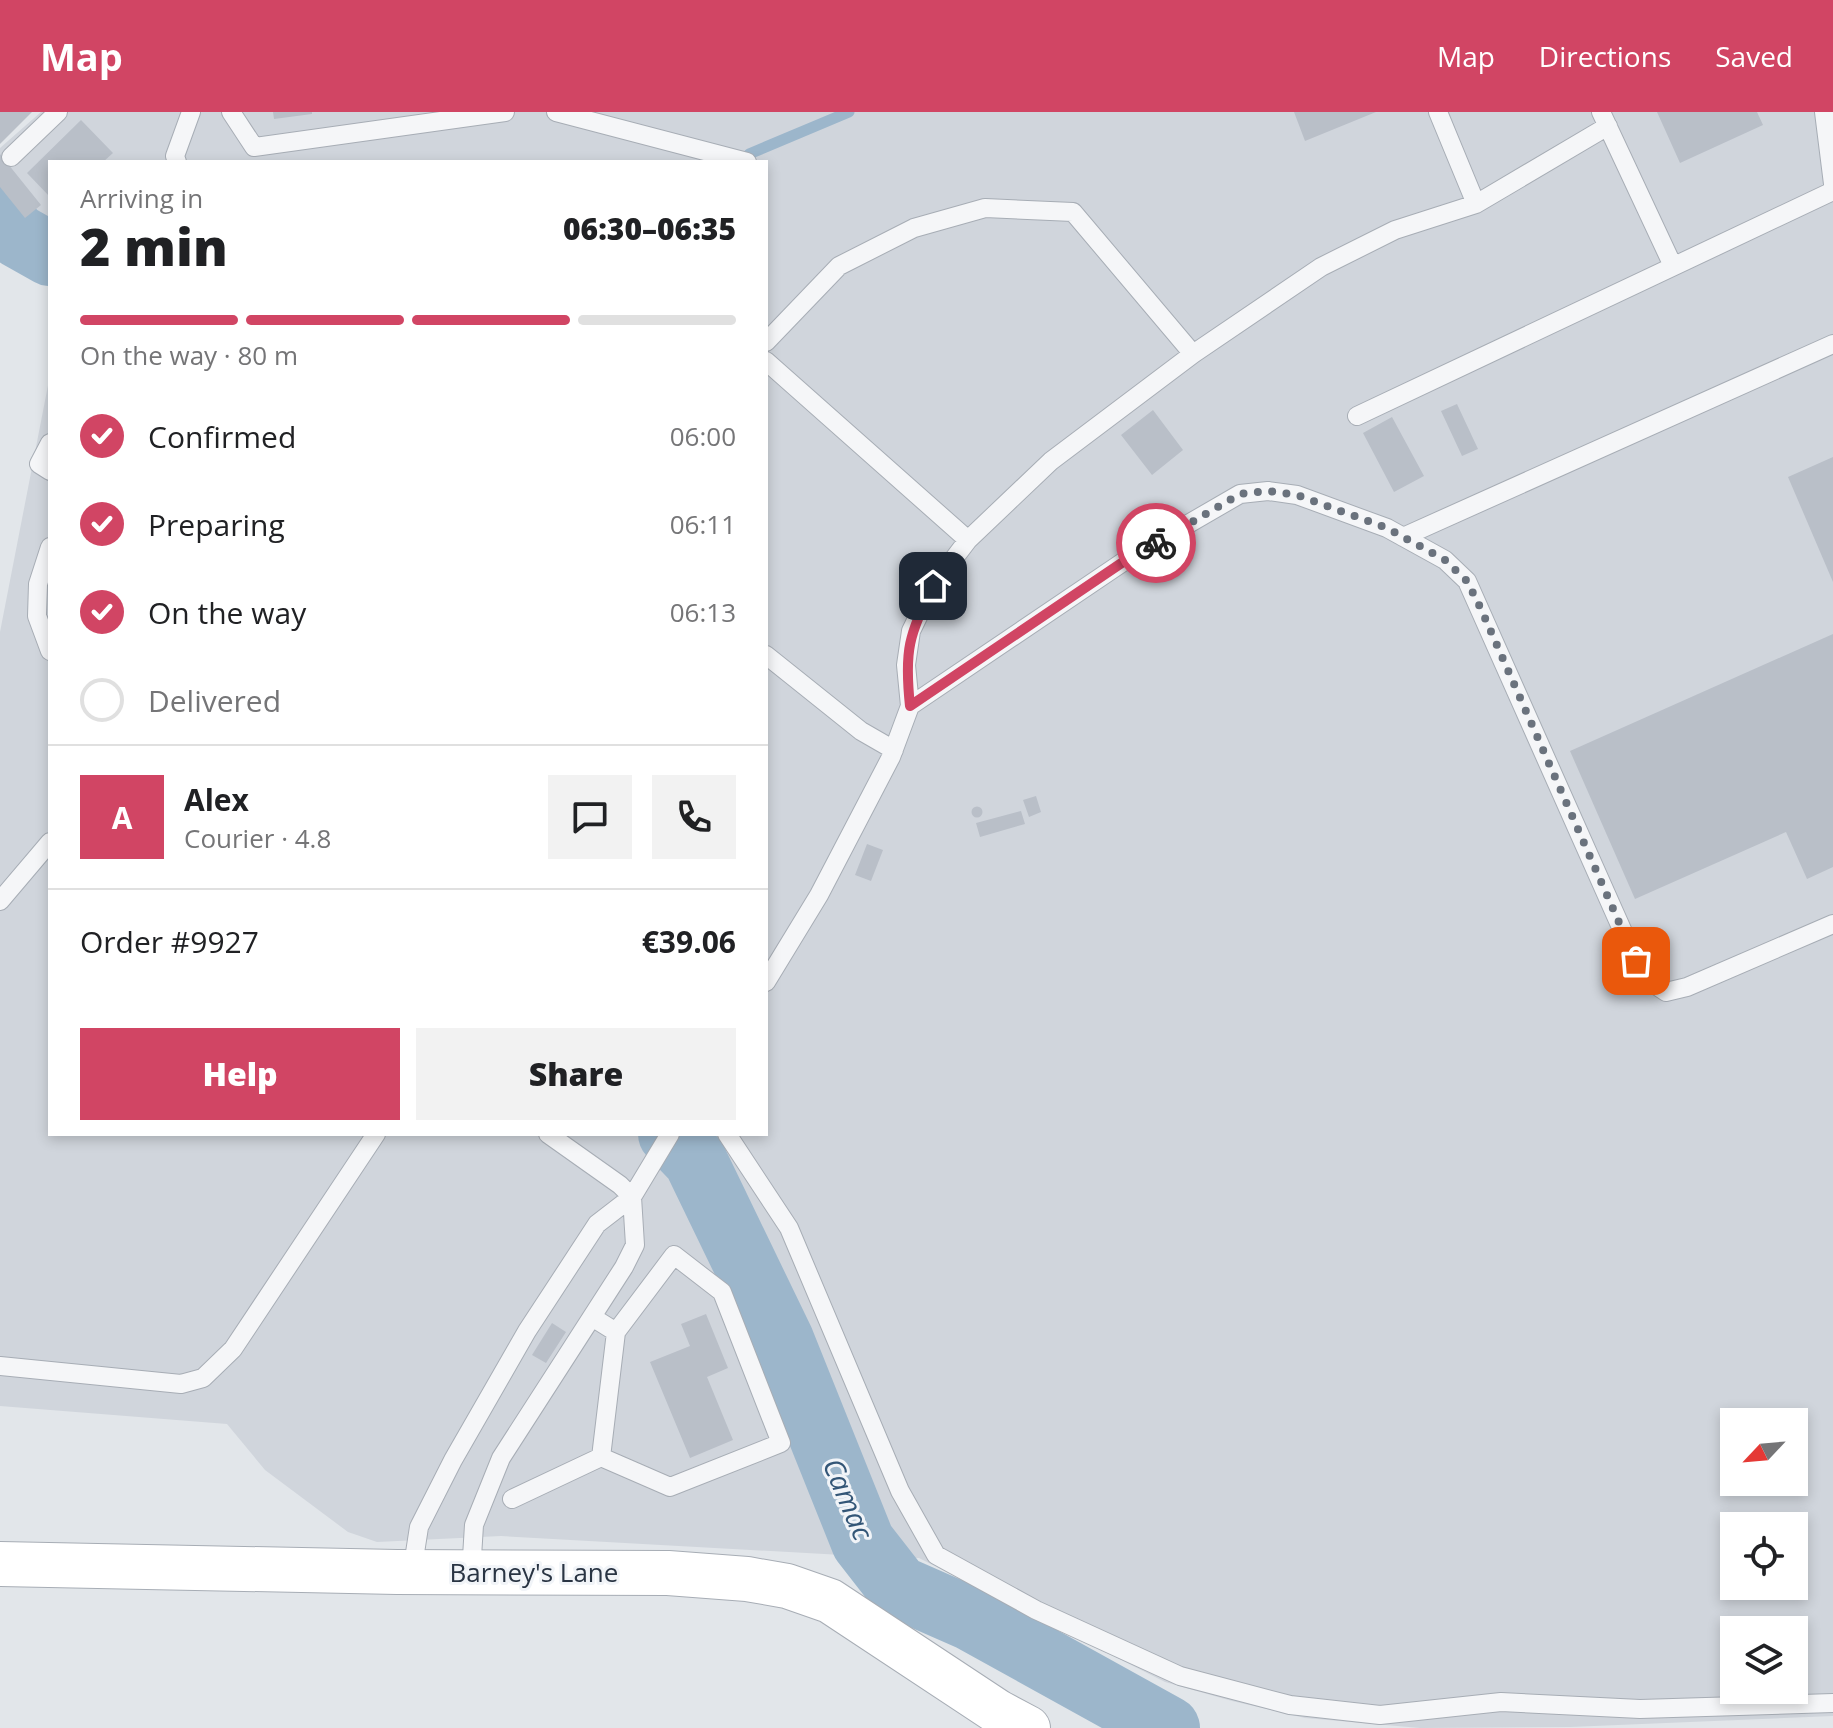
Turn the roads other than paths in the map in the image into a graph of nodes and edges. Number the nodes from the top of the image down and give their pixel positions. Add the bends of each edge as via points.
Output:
1 (58, 112) edge
2 (191, 112) edge
3 (231, 112) edge
4 (505, 112) edge
5 (556, 112) edge
6 (1438, 112) edge
7 (1824, 112) edge
8 (1605, 119) edge
9 (11, 157) dead end
10 (176, 160) edge
11 (739, 160) edge
12 (1833, 184) edge
13 (1833, 191) edge
14 (1476, 204) junction
15 (1673, 266) junction
16 (768, 340) edge
17 (1833, 344) edge
18 (1193, 354) junction
19 (768, 363) edge
20 (1357, 416) dead end
21 (48, 447) edge
22 (48, 470) edge
23 (1403, 537) junction
24 (968, 540) junction
25 (48, 554) edge
26 (48, 646) edge
27 (768, 657) edge
28 (910, 706) junction
29 (894, 750) junction
30 (48, 844) edge
31 (0, 901) edge
32 (1833, 924) edge
33 (768, 979) edge
34 (375, 1136) edge
35 (551, 1136) edge
36 (728, 1136) edge
37 (666, 1141) edge
38 (632, 1197) junction
39 (592, 1317) junction
40 (616, 1332) junction
41 (0, 1366) edge
42 (601, 1457) junction
43 (512, 1499) dead end
44 (0, 1564) edge
45 (412, 1572) junction
46 (471, 1573) junction
47 (1833, 1703) edge
48 (1028, 1728) edge

1 - 9 lane
2 - 10 lane
3 - 4 lane via 254,147
5 - 11 lane
6 - 14 lane
7 - 12 lane
8 - 14 lane
8 - 15 lane
13 - 15 lane
14 - 18 lane via 1395,230 1321,267
15 - 20 lane
16 - 18 lane via 839,266 914,228 985,208 1073,212
17 - 23 lane
18 - 24 lane via 1051,461
19 - 24 lane
21 - 22 lane via 39,464
23 - 28 lane via 1297,495 1240,494 1126,560
23 - 32 lane via 1445,560 1467,581 1636,961 1651,982 1666,992 1687,987
24 - 28 lane via 933,586 911,631 906,665
25 - 26 lane via 38,584 37,616
27 - 29 lane via 861,731
28 - 29 lane
29 - 33 lane via 819,895
30 - 31 lane
34 - 41 lane via 233,1349 203,1378 181,1384
35 - 38 lane
36 - 47 lane via 789,1228 900,1491 936,1555 1036,1610 1180,1676 1290,1705 1380,1715 1501,1702 1640,1709
37 - 38 lane
38 - 39 lane via 635,1245
38 - 45 lane via 597,1224 527,1331 419,1527
39 - 40 lane
39 - 46 lane via 501,1458 474,1525
40 - 42 lane
40 - 42 lane via 674,1255 722,1292 781,1443 670,1487
42 - 43 lane
44 - 45 street, Barney's Lane
45 - 46 street, Barney's Lane
46 - 48 street, Barney's Lane via 668,1573 787,1586 830,1601

